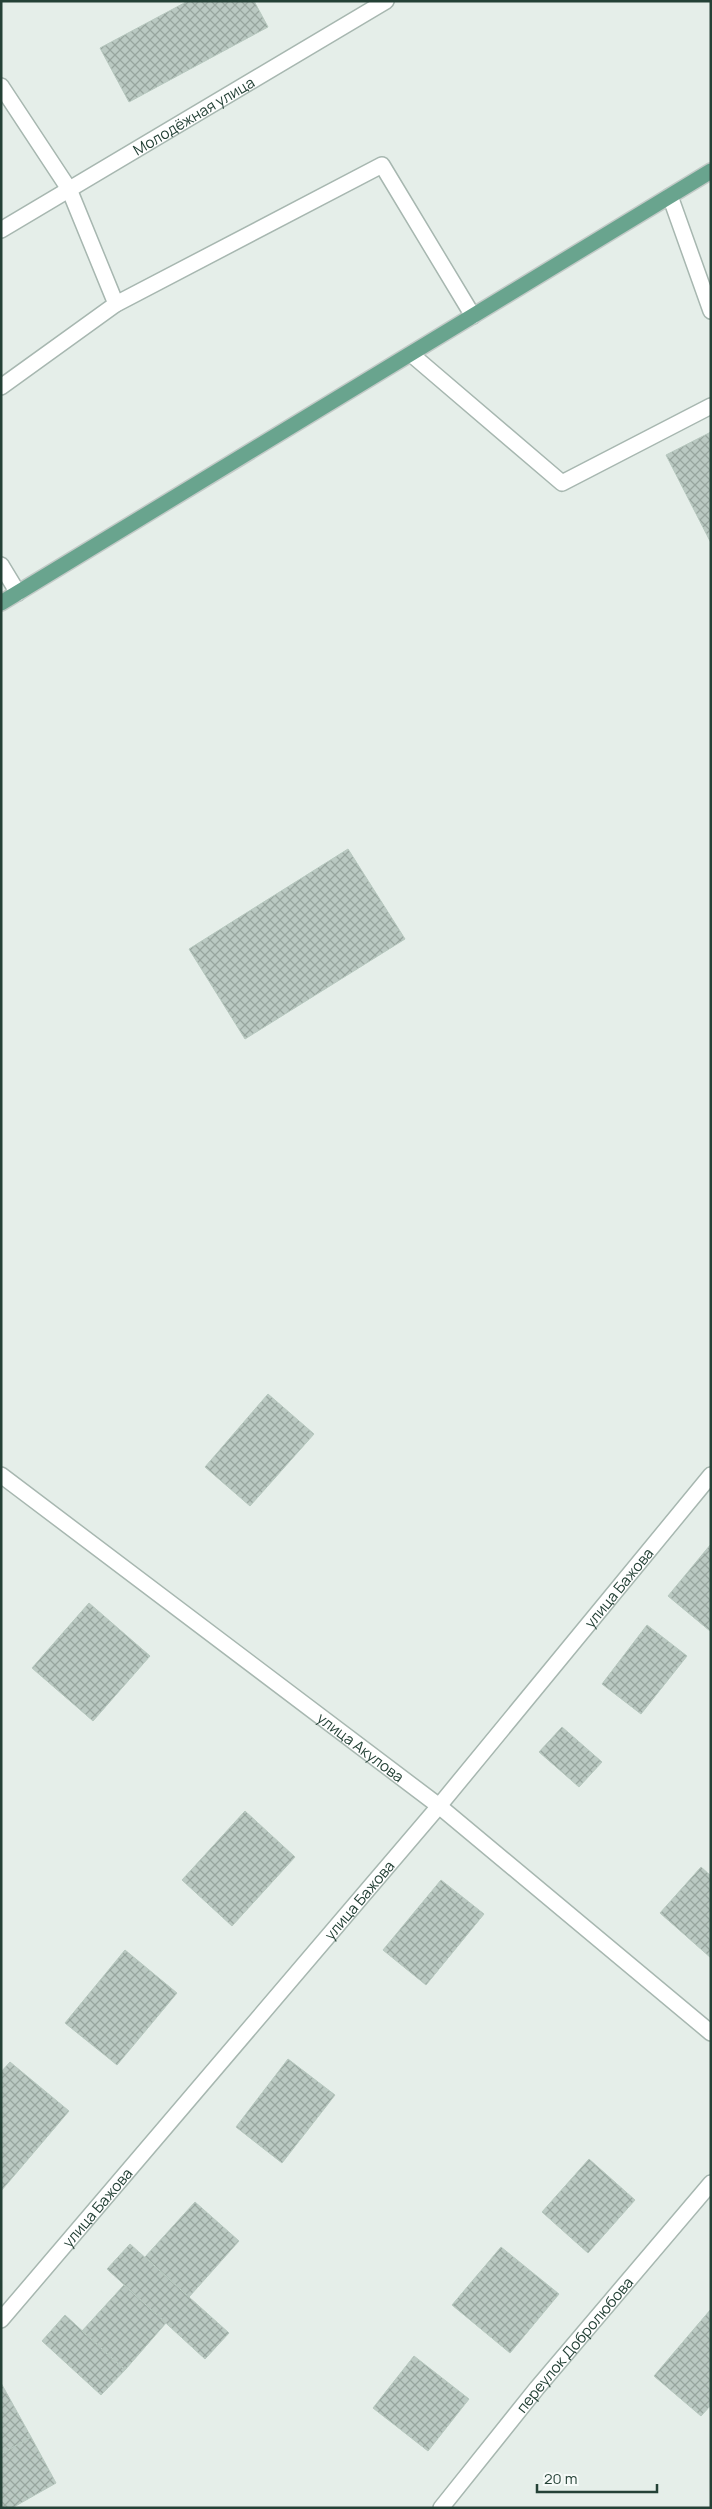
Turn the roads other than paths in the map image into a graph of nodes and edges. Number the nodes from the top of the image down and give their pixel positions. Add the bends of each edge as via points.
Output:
1 (386, 1) edge
2 (1, 86) edge
3 (711, 171) edge
4 (69, 189) junction
5 (670, 196) junction
6 (1, 230) edge
7 (116, 304) junction
8 (711, 311) edge
9 (473, 316) junction
10 (411, 354) junction
11 (1, 387) edge
12 (711, 406) edge
13 (1, 565) edge
14 (18, 593) junction
15 (1, 603) edge
16 (1, 1475) edge
17 (711, 1475) edge
18 (439, 1806) junction
19 (711, 2032) edge
20 (711, 2183) edge
21 (1, 2320) edge
22 (441, 2508) edge

1 - 4 street, Молодёжная улица
2 - 4 street
3 - 5 main road
4 - 6 street, Молодёжная улица
4 - 7 street
5 - 8 street
5 - 9 main road
7 - 9 street via 382,165
7 - 11 street
9 - 10 main road
10 - 12 street via 562,483
10 - 14 main road
13 - 14 street
14 - 15 main road
16 - 18 street, улица Акулова
17 - 18 street, улица Бажова
18 - 19 street, улица Акулова
18 - 21 street, улица Бажова
20 - 22 street, переулок Добролюбова via 537,2388

